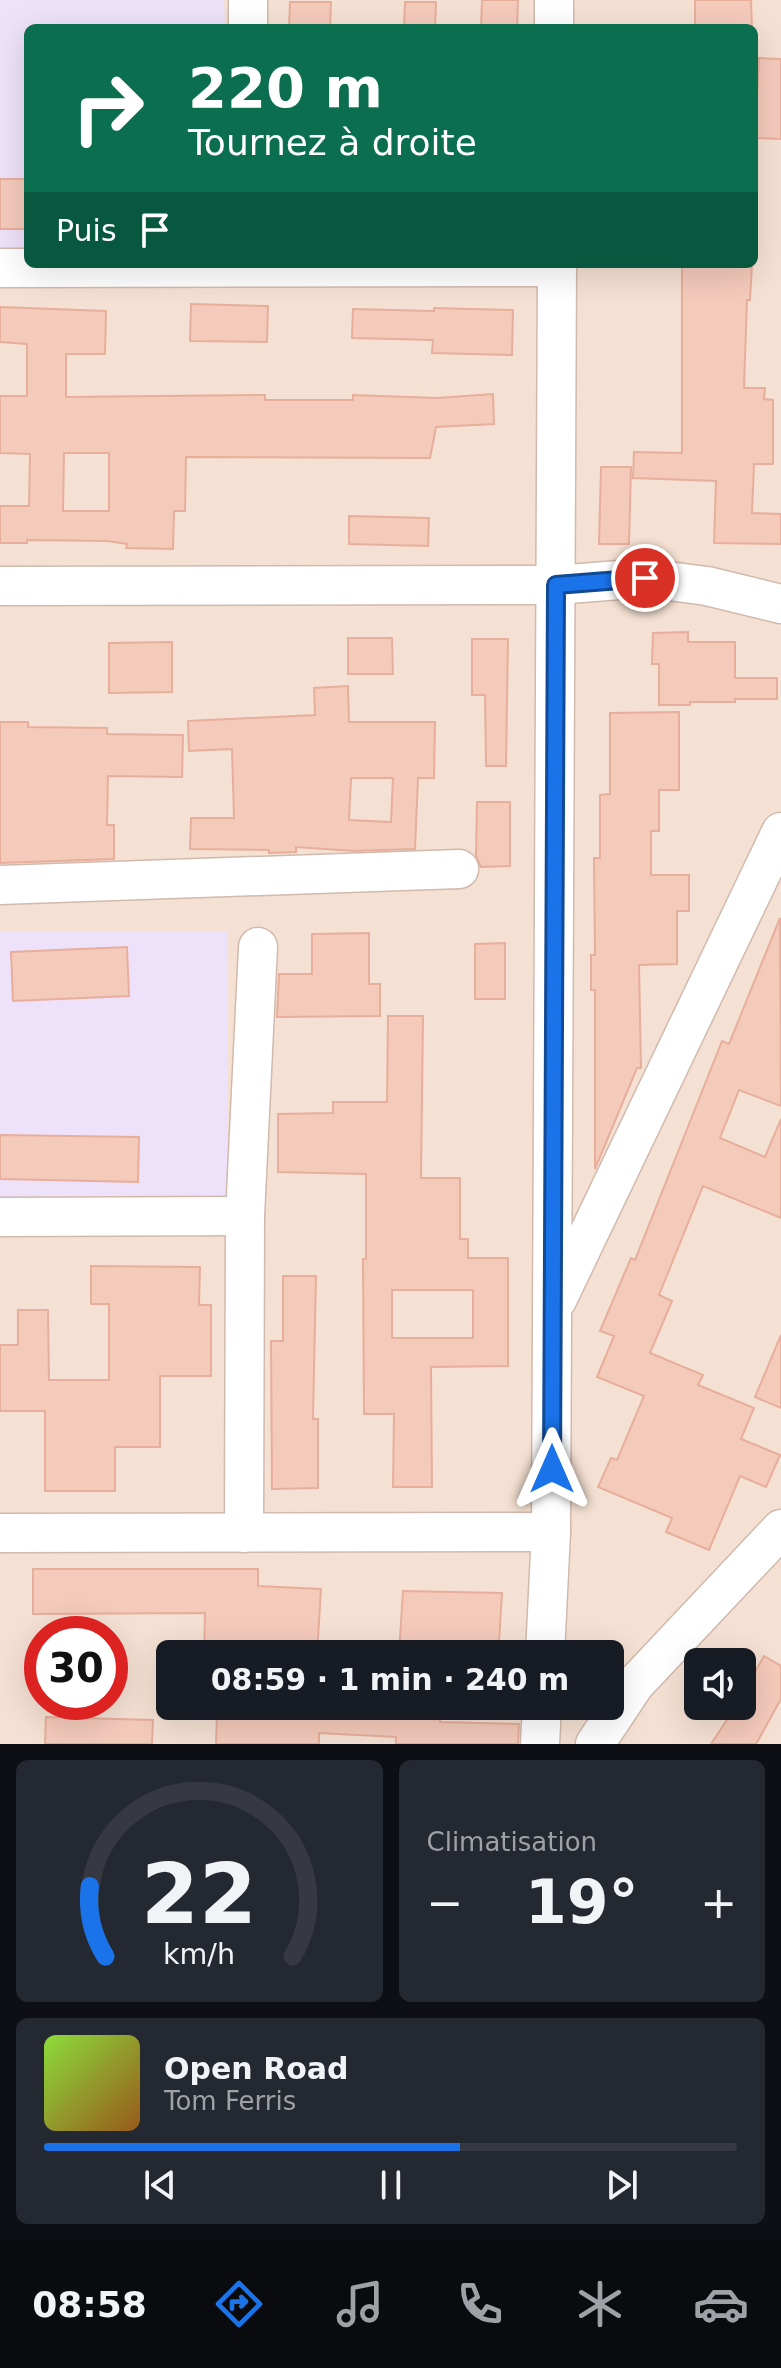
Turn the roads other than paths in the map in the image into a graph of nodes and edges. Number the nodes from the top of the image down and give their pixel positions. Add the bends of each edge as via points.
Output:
1 (248, 0) edge
2 (554, 0) edge
3 (248, 24) edge
4 (554, 24) edge
5 (0, 268) edge
6 (24, 268) edge
7 (557, 268) edge
8 (556, 585) junction
9 (0, 586) edge
10 (781, 604) edge
11 (781, 832) edge
12 (459, 869) dead end
13 (0, 885) edge
14 (258, 947) dead end
15 (245, 1216) junction
16 (0, 1217) edge
17 (553, 1310) junction
18 (781, 1529) edge
19 (551, 1532) junction
20 (0, 1533) edge
21 (244, 1533) junction
22 (546, 1640) edge
23 (541, 1720) edge
24 (540, 1744) edge
25 (595, 1744) edge

1 - 3 street
2 - 4 street
5 - 6 street
7 - 8 street
8 - 9 street
8 - 10 street via 645,578
8 - 17 street
11 - 17 street
12 - 13 street
14 - 15 street
15 - 16 street
15 - 21 street
17 - 19 street
18 - 25 street via 635,1684
19 - 21 street
19 - 22 street
20 - 21 street
23 - 24 street

